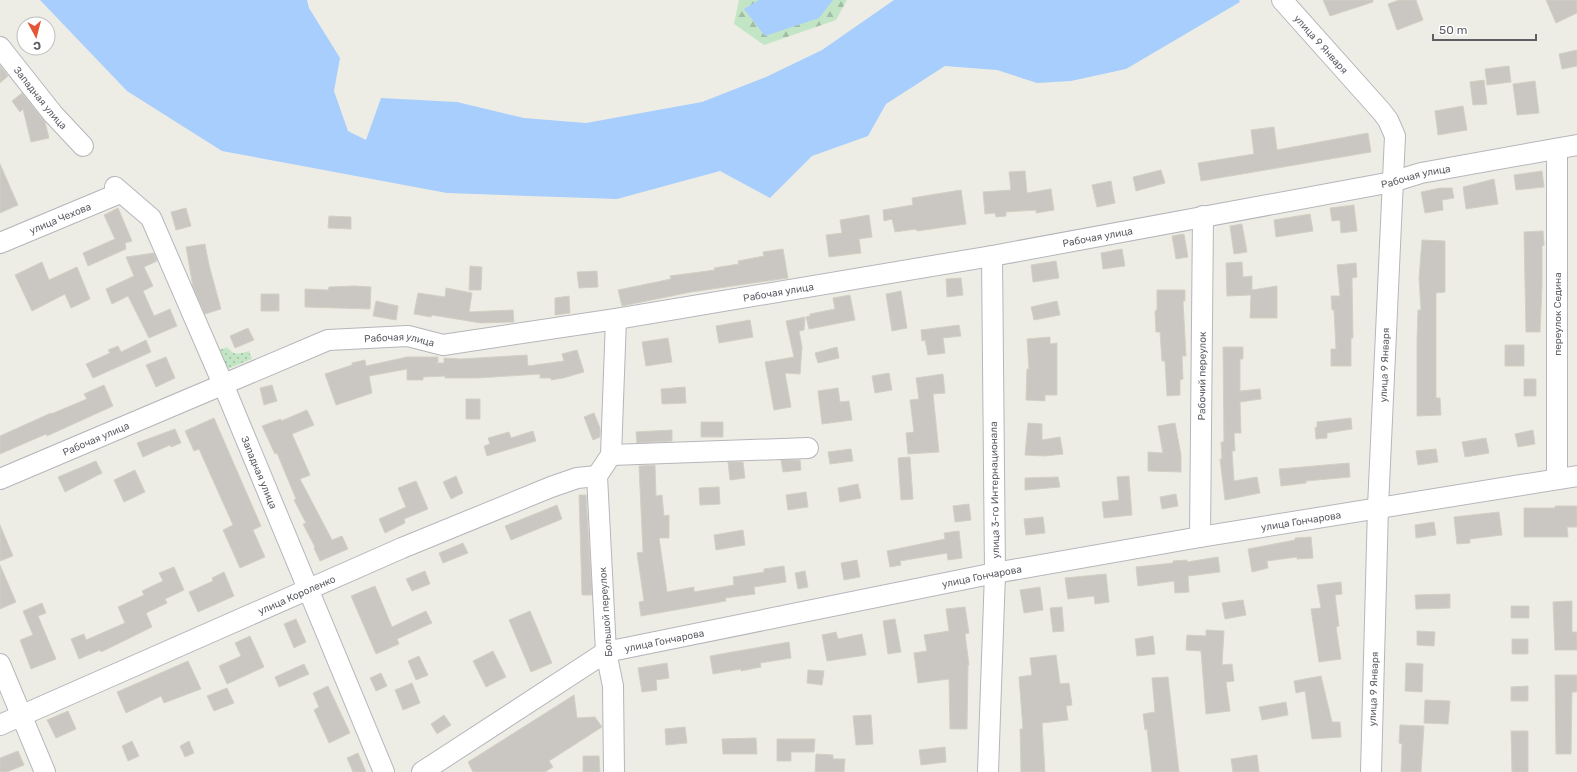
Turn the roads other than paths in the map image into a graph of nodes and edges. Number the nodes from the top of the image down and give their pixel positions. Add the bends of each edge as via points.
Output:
1 (1282, 0) edge
2 (0, 47) edge
3 (1577, 145) edge
4 (83, 146) dead end
5 (1557, 149) junction
6 (1392, 182) junction
7 (118, 190) joint
8 (1203, 216) junction
9 (0, 243) edge
10 (992, 256) junction
11 (616, 319) junction
12 (223, 384) junction
13 (808, 448) dead end
14 (611, 455) junction
15 (597, 476) junction
16 (1577, 476) edge
17 (1557, 478) junction
18 (0, 479) edge
19 (1378, 507) junction
20 (1200, 536) junction
21 (995, 573) junction
22 (307, 588) junction
23 (606, 652) junction
24 (0, 664) edge
25 (22, 716) junction
26 (0, 725) edge
27 (45, 772) edge
28 (384, 772) edge
29 (422, 772) edge
30 (614, 772) edge
31 (988, 772) edge
32 (1371, 772) edge

1 - 6 street, улица 9 Января via 1388,120 1395,136
2 - 4 street, Западная улица via 53,114
3 - 5 street, Рабочая улица
5 - 6 street, Рабочая улица via 1421,173
5 - 17 street, переулок Седина
6 - 8 street, Рабочая улица
6 - 19 street, улица 9 Января
7 - 9 street, улица Чехова
7 - 12 street, Западная улица via 151,218
8 - 10 street, Рабочая улица
8 - 20 street, Рабочий переулок
10 - 11 street, Рабочая улица
10 - 21 street, улица 3-го Интернационала
11 - 12 street, Рабочая улица via 443,345 408,336 328,340
11 - 14 street
12 - 18 street, Рабочая улица
12 - 22 street, Западная улица
13 - 14 street
14 - 15 street
15 - 22 street, улица Короленко via 577,478 551,487
15 - 23 street, Большой переулок
16 - 17 street, улица Гончарова
17 - 19 street, улица Гончарова
19 - 20 street, улица Гончарова
19 - 32 street, улица 9 Января
20 - 21 street, улица Гончарова
21 - 23 street, улица Гончарова
21 - 31 street, улица 3-го Интернационала
22 - 25 street, улица Короленко
22 - 28 street, Западная улица
23 - 29 street, улица Гончарова
23 - 30 street, Большой переулок via 613,686
24 - 25 street
25 - 26 street, улица Короленко
25 - 27 street

